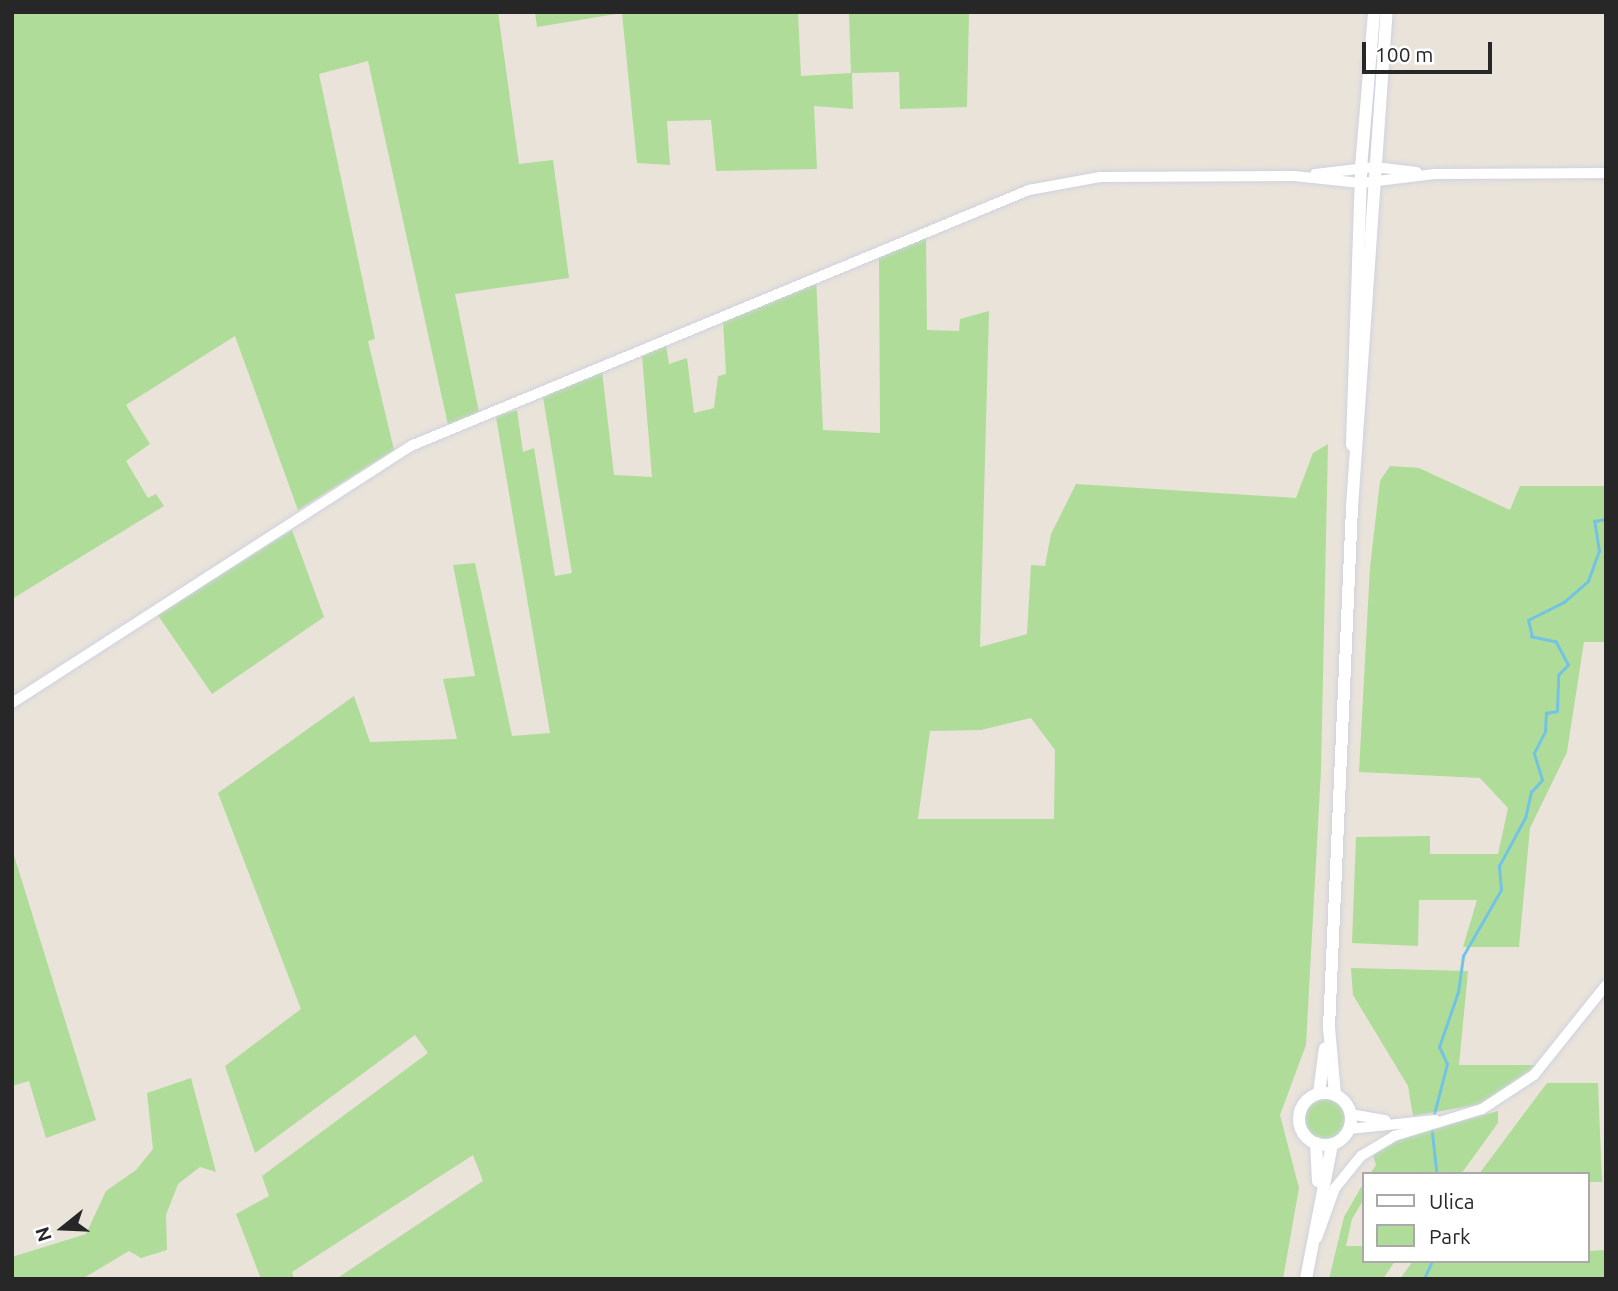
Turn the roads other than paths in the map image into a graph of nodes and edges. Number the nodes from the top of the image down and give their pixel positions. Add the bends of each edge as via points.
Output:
1 (1374, 12) edge
2 (1387, 12) edge
3 (1375, 167) junction
4 (1361, 169) junction
5 (1606, 173) edge
6 (1434, 174) junction
7 (1297, 176) junction
8 (1367, 183) junction
9 (12, 703) edge
10 (1606, 985) edge
11 (1329, 1028) junction
12 (1319, 1093) junction
13 (1335, 1095) junction
14 (1350, 1114) junction
15 (1395, 1122) junction
16 (1433, 1123) junction
17 (1349, 1129) junction
18 (1316, 1143) junction
19 (1332, 1144) junction
20 (1318, 1210) junction
21 (1311, 1251) junction
22 (1306, 1279) edge

1 - 4 main road
2 - 3 main road
3 - 4 street
3 - 6 street
3 - 8 main road
4 - 7 street
4 - 8 main road
5 - 6 street
6 - 8 street
7 - 8 street
7 - 9 street via 1100,177 1017,194 413,445
8 - 11 main road
10 - 16 street via 1534,1075 1489,1105
11 - 12 main road
11 - 13 main road
12 - 13 main road
12 - 18 main road via 1305,1102 1299,1117 1303,1133
13 - 14 main road
14 - 15 street
14 - 17 main road
15 - 16 street
15 - 17 street
16 - 21 street via 1382,1142 1349,1168 1335,1188
17 - 19 main road
18 - 19 main road
18 - 20 main road
19 - 20 main road
20 - 21 main road
21 - 22 main road

